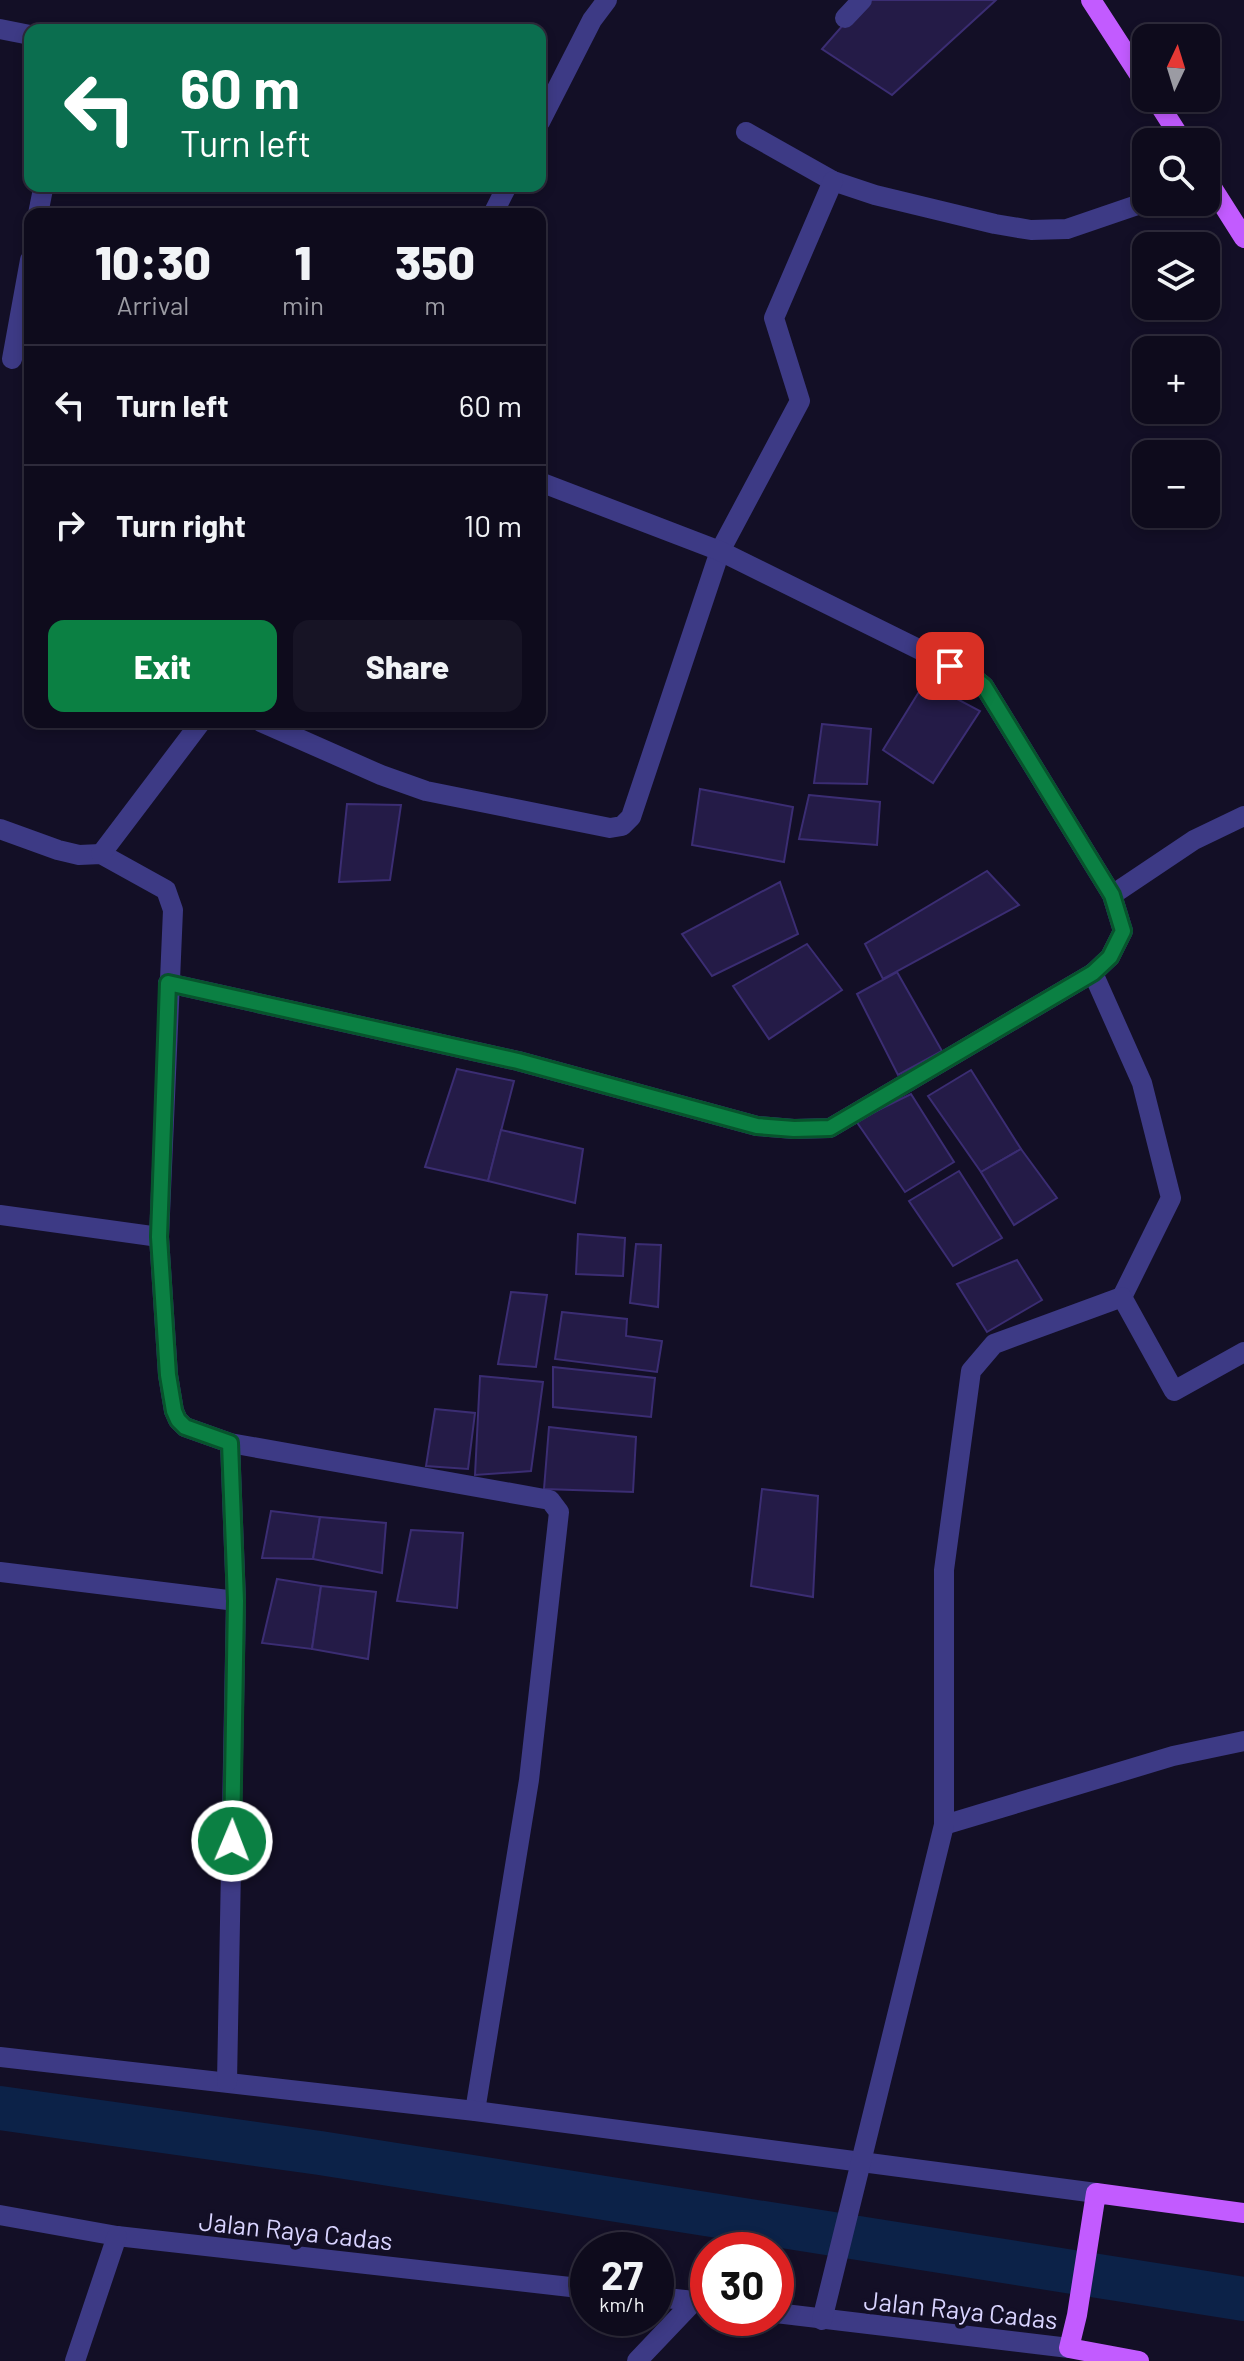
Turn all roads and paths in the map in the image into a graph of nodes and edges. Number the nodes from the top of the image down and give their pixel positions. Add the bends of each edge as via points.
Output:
1 (607, 0) edge
2 (862, 0) edge
3 (1091, 0) edge
4 (845, 18) dead end
5 (0, 29) edge
6 (24, 34) edge
7 (1132, 63) edge
8 (546, 110) edge
9 (746, 132) dead end
10 (833, 181) junction
11 (1220, 201) edge
12 (1132, 207) edge
13 (1244, 238) edge
14 (24, 297) edge
15 (14, 359) edge
16 (546, 484) edge
17 (720, 551) junction
18 (196, 728) edge
19 (275, 728) edge
20 (1244, 816) edge
21 (0, 829) edge
22 (101, 854) junction
23 (1112, 895) junction
24 (1093, 973) junction
25 (168, 983) junction
26 (0, 1215) edge
27 (159, 1237) junction
28 (1122, 1297) junction
29 (1244, 1352) edge
30 (230, 1443) junction
31 (0, 1572) edge
32 (236, 1601) junction
33 (1244, 1741) edge
34 (944, 1825) junction
35 (0, 2057) edge
36 (227, 2082) junction
37 (475, 2111) junction
38 (860, 2161) junction
39 (1096, 2193) junction
40 (1244, 2213) edge
41 (0, 2215) edge
42 (117, 2236) junction
43 (570, 2287) edge
44 (690, 2312) edge
45 (794, 2316) edge
46 (822, 2320) junction
47 (1069, 2348) junction
48 (75, 2361) edge
49 (637, 2361) edge
50 (1139, 2361) edge

1 - 8 street
2 - 4 street
3 - 7 main road
5 - 6 street
9 - 10 street
10 - 12 street via 1031,230 1067,229
10 - 17 street via 774,318 800,401
11 - 13 main road
14 - 15 street
16 - 17 street
17 - 19 street via 631,817 622,826 610,828 426,791
17 - 23 street via 984,686
18 - 22 street
20 - 23 street via 1194,840
21 - 22 street via 58,850
22 - 25 street via 166,890 173,910
23 - 24 street via 1123,931 1110,957
24 - 25 street via 830,1128 794,1129 757,1126 518,1061
24 - 28 street via 1142,1083 1171,1198
25 - 27 street
26 - 27 street
27 - 30 street via 174,1411 185,1427
28 - 29 street via 1174,1391
28 - 34 street via 994,1344 971,1371 944,1570
30 - 32 street
30 - 37 street via 550,1500 559,1512 529,1780
31 - 32 street
32 - 36 street
33 - 34 street via 1173,1756
34 - 38 street
35 - 36 street
36 - 37 street
37 - 38 street
38 - 39 street
38 - 46 street
39 - 40 main road
39 - 47 main road
41 - 42 street, Jalan Raya Cadas
42 - 43 street, Jalan Raya Cadas
42 - 48 street
44 - 49 street
45 - 46 street, Jalan Raya Cadas
46 - 47 street, Jalan Raya Cadas
47 - 50 main road, Jalan Raya Cadas

